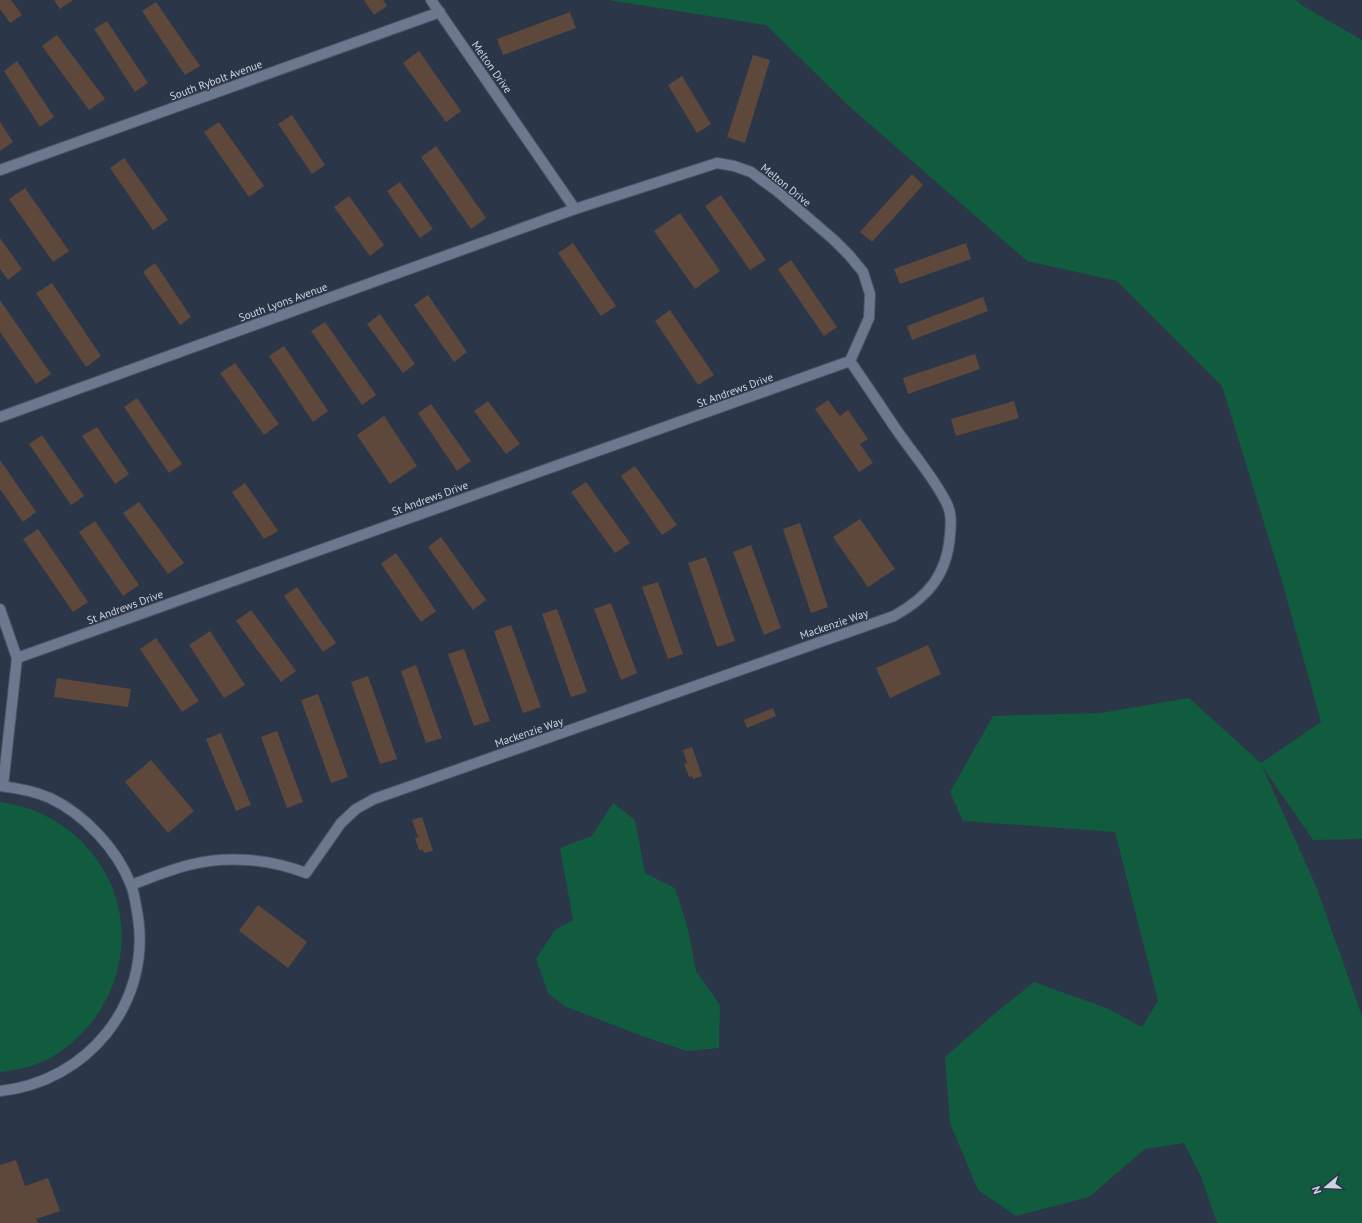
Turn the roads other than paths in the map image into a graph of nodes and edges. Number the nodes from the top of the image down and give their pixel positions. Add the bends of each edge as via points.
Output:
1 (431, 0) edge
2 (440, 12) junction
3 (0, 170) edge
4 (575, 209) junction
5 (850, 361) junction
6 (0, 417) edge
7 (0, 609) edge
8 (17, 658) junction
9 (2, 786) edge
10 (131, 885) junction
11 (0, 1091) edge

1 - 2 street, Melton Drive
2 - 3 street, South Rybolt Avenue
2 - 4 street, Melton Drive
4 - 5 street, Melton Drive via 717,163 751,172 834,240 863,272 870,294 870,318
4 - 6 street, South Lyons Avenue
5 - 8 street, St Andrews Drive
5 - 10 street, Mackenzie Way via 932,478 950,512 949,551 946,560 928,592 912,606 894,616 374,799 340,822 306,873 271,863 225,860 189,865
7 - 8 street
8 - 9 street
9 - 10 street via 28,790 51,799 80,818 110,848
10 - 11 street via 139,929 139,952 129,996 118,1017 97,1044 71,1066 41,1081

